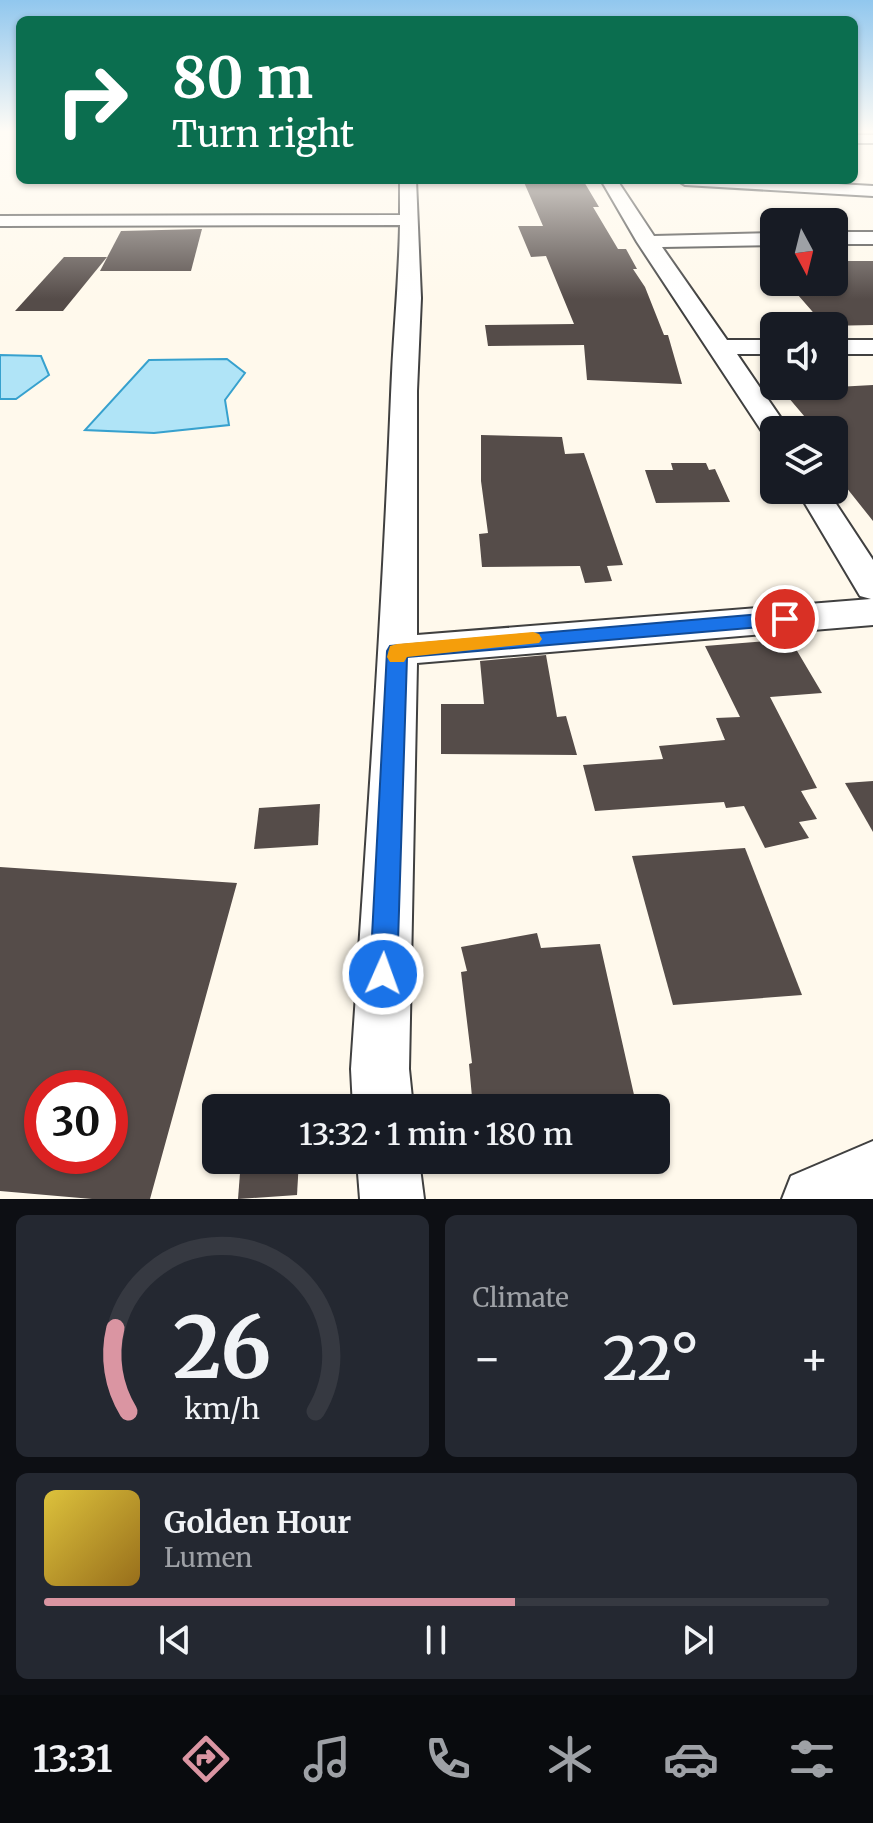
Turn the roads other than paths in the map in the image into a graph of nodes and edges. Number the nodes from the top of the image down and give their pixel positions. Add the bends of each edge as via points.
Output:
1 (408, 187) edge
2 (613, 187) edge
3 (804, 187) edge
4 (873, 191) edge
5 (409, 220) junction
6 (0, 221) edge
7 (848, 238) edge
8 (873, 238) edge
9 (760, 239) edge
10 (647, 242) junction
11 (723, 347) junction
12 (760, 347) edge
13 (848, 347) edge
14 (873, 347) edge
15 (766, 416) edge
16 (821, 504) edge
17 (873, 588) edge
18 (873, 612) edge
19 (397, 651) junction
20 (382, 1094) edge
21 (873, 1173) edge
22 (389, 1174) edge
23 (392, 1199) edge
24 (814, 1199) edge

1 - 5 street
2 - 10 street
3 - 4 street
5 - 6 street
5 - 19 street
7 - 8 street
9 - 10 street
10 - 11 street
11 - 12 street
11 - 15 street
13 - 14 street
16 - 17 street
18 - 19 street
19 - 20 street
21 - 24 street
22 - 23 street

